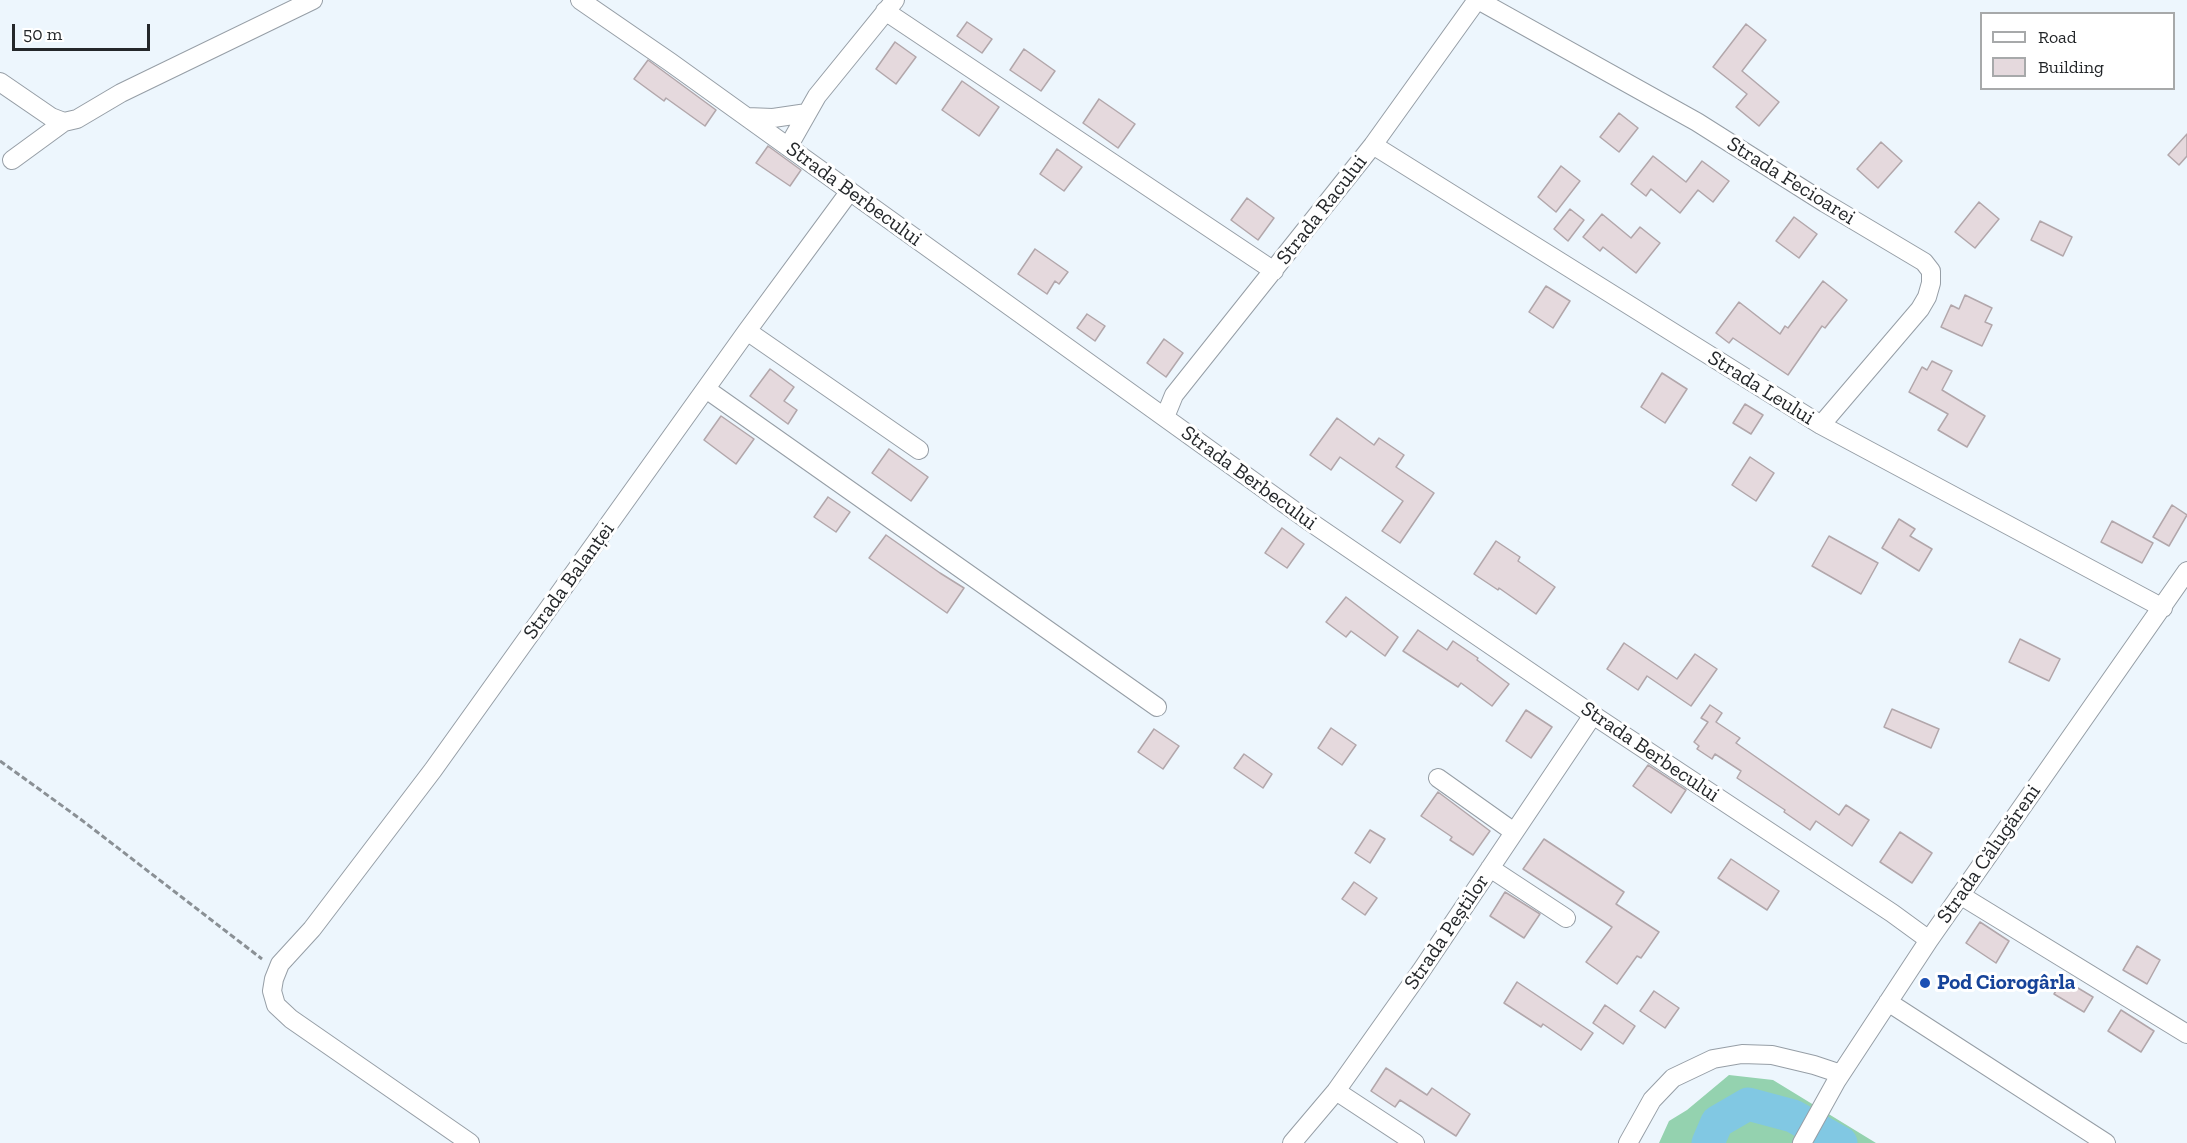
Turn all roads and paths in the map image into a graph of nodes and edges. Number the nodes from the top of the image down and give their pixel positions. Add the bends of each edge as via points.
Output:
1 (313, 0) edge
2 (580, 0) edge
3 (1477, 0) edge
4 (890, 6) edge
5 (0, 82) edge
6 (807, 113) junction
7 (747, 117) junction
8 (64, 122) junction
9 (1373, 145) junction
10 (788, 147) junction
11 (12, 160) dead end
12 (850, 191) junction
13 (1274, 271) junction
14 (747, 331) junction
15 (706, 389) junction
16 (1165, 417) junction
17 (1821, 425) junction
18 (919, 450) dead end
19 (2187, 571) edge
20 (2163, 608) junction
21 (1157, 707) dead end
22 (1593, 715) junction
23 (0, 761) edge
24 (1438, 778) dead end
25 (1514, 832) junction
26 (1490, 868) junction
27 (1960, 895) junction
28 (1566, 918) dead end
29 (1929, 940) junction
30 (280, 964) junction
31 (1888, 1002) junction
32 (2187, 1034) edge
33 (1839, 1077) junction
34 (1336, 1091) junction
35 (470, 1143) edge
36 (1292, 1143) edge
37 (1415, 1143) edge
38 (1628, 1143) edge
39 (1802, 1143) edge
40 (2106, 1143) edge

1 - 8 street via 121,93 77,119
2 - 7 street, Strada Berbecului
3 - 9 street, Strada Racului
3 - 17 street, Strada Fecioarei via 1696,122 1924,262 1931,271 1931,283 1920,309
4 - 6 street
4 - 13 street
5 - 8 street
6 - 7 street
6 - 10 street
7 - 10 street, Strada Berbecului
8 - 11 street
9 - 13 street, Strada Racului
9 - 17 street, Strada Leului
10 - 12 street, Strada Berbecului
12 - 14 street, Strada Balanței
12 - 16 street, Strada Berbecului
13 - 16 street, Strada Racului via 1174,395
14 - 15 street, Strada Balanței
14 - 18 street
15 - 21 street
15 - 30 street, Strada Balanței via 409,803 312,929
16 - 22 street, Strada Berbecului via 1306,519
17 - 20 street, Strada Leului
19 - 20 street, Strada Călugăreni
20 - 27 street, Strada Călugăreni
22 - 25 street, Strada Peștilor
22 - 29 street, Strada Berbecului
23 - 30 path via 265,961
24 - 25 street
25 - 26 street, Strada Peștilor
26 - 28 street
26 - 34 street, Strada Peștilor
27 - 29 street, Strada Călugăreni
27 - 32 street
29 - 31 street, Strada Călugăreni
30 - 35 street via 272,991 276,1005
31 - 33 street, Strada Călugăreni
31 - 40 street
33 - 38 street via 1814,1065 1772,1055 1742,1054 1713,1059 1673,1078 1652,1100
33 - 39 street, Strada Călugăreni
34 - 36 street, Strada Peștilor
34 - 37 street

